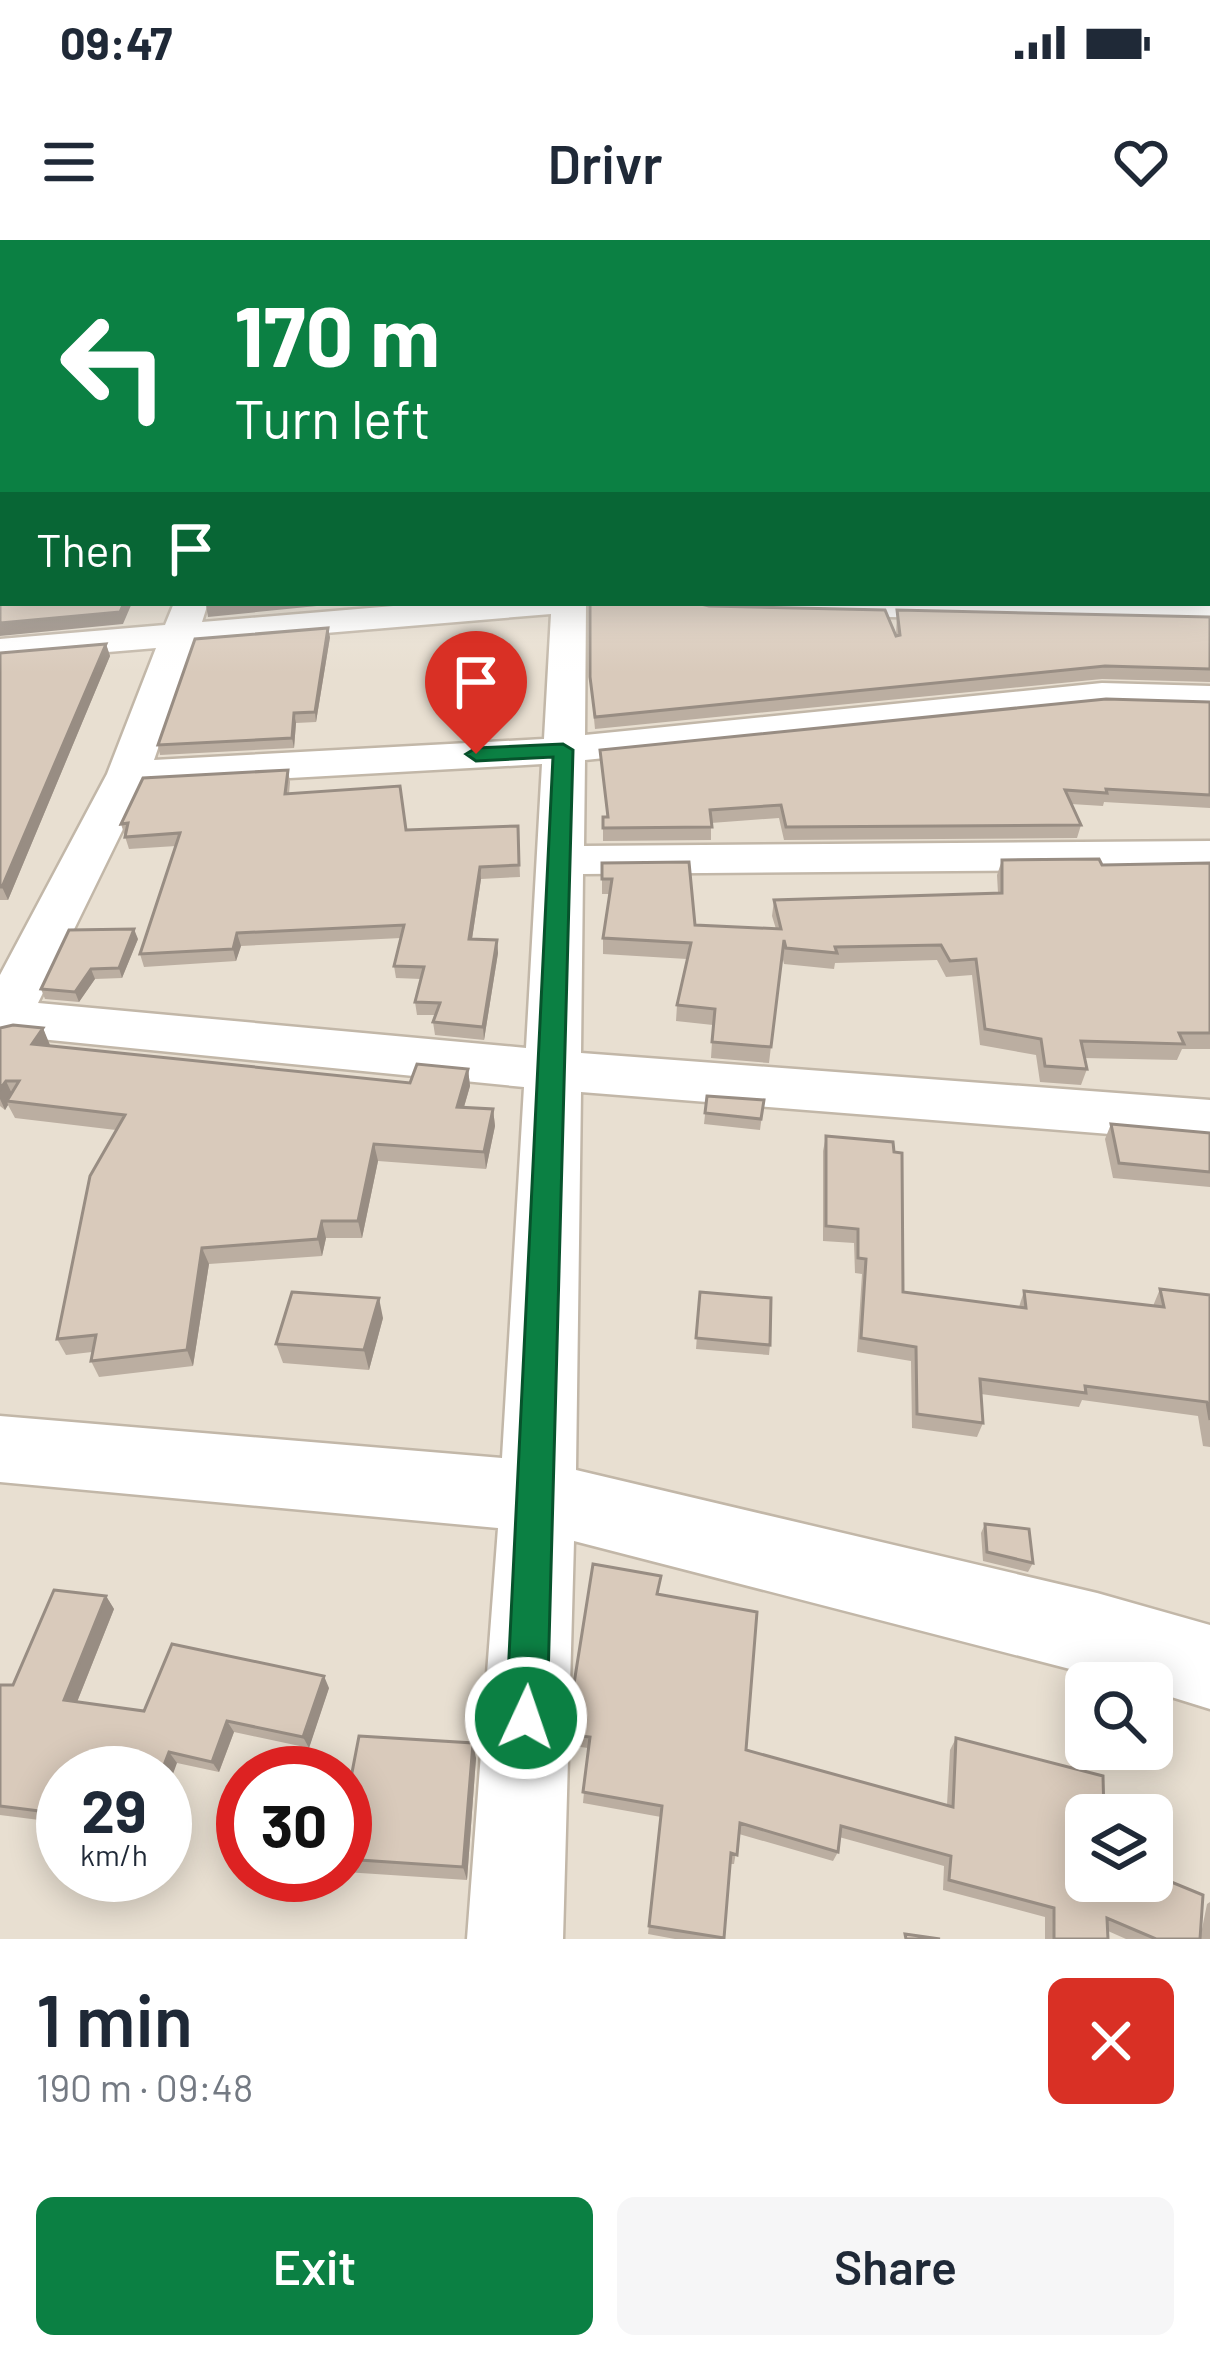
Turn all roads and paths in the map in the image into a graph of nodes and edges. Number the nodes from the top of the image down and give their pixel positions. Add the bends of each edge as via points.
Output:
1 (475, 606) edge
2 (569, 606) edge
3 (859, 606) edge
4 (1210, 613) edge
5 (184, 617) edge
6 (0, 650) edge
7 (1210, 698) edge
8 (563, 750) junction
9 (128, 774) junction
10 (1210, 855) edge
11 (560, 860) junction
12 (1, 1020) edge
13 (554, 1070) junction
14 (1210, 1121) edge
15 (0, 1448) edge
16 (538, 1496) junction
17 (1210, 1667) edge
18 (515, 1939) edge

1 - 5 street
2 - 8 street
3 - 4 street
5 - 6 street
5 - 9 street
7 - 8 street via 1057,699
8 - 9 street
8 - 11 street
9 - 12 street
10 - 11 street
11 - 13 street
12 - 13 street
13 - 14 street
13 - 16 street
15 - 16 street
16 - 17 street
16 - 18 street

